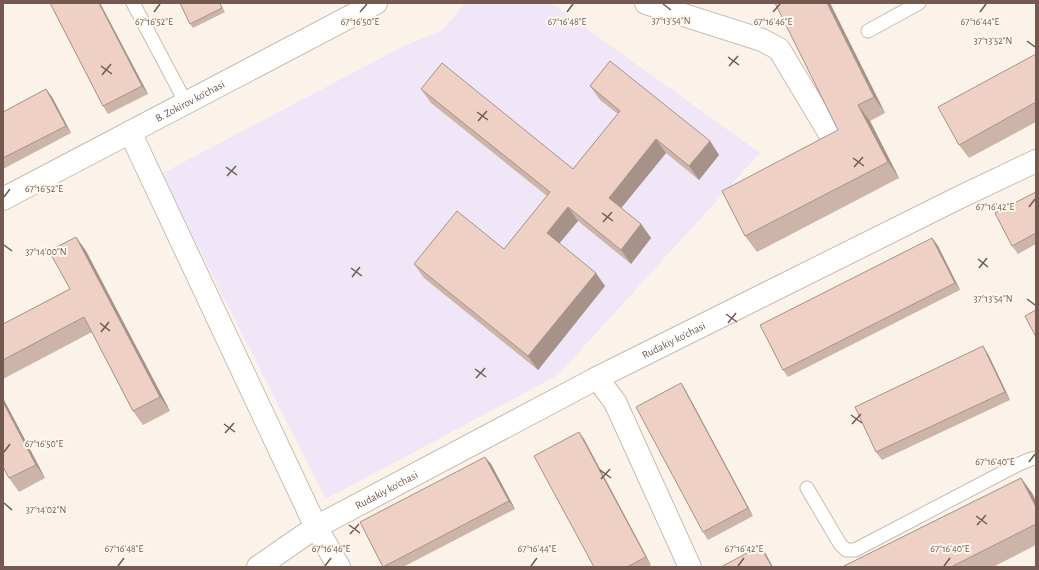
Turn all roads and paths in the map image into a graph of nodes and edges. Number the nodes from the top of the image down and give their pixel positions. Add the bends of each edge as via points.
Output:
1 (133, 3) edge
2 (376, 3) edge
3 (646, 3) edge
4 (919, 3) edge
5 (868, 31) dead end
6 (186, 103) junction
7 (130, 132) junction
8 (830, 134) edge
9 (1036, 161) edge
10 (3, 199) edge
11 (597, 378) junction
12 (1036, 458) edge
13 (807, 488) dead end
14 (316, 527) junction
15 (258, 567) edge
16 (339, 567) edge
17 (690, 567) edge

1 - 6 lane
2 - 6 street, B. Zokirov ko'chasi
3 - 8 street via 762,40 779,49
4 - 5 lane
6 - 7 street, B. Zokirov ko'chasi
7 - 10 street, B. Zokirov ko'chasi
7 - 14 street
9 - 11 street, Rudakiy ko'chasi
11 - 14 street, Rudakiy ko'chasi
11 - 17 street via 615,402
12 - 13 lane via 1019,464 855,550 846,550 840,544
14 - 15 street, Rudakiy ko'chasi
14 - 16 street

